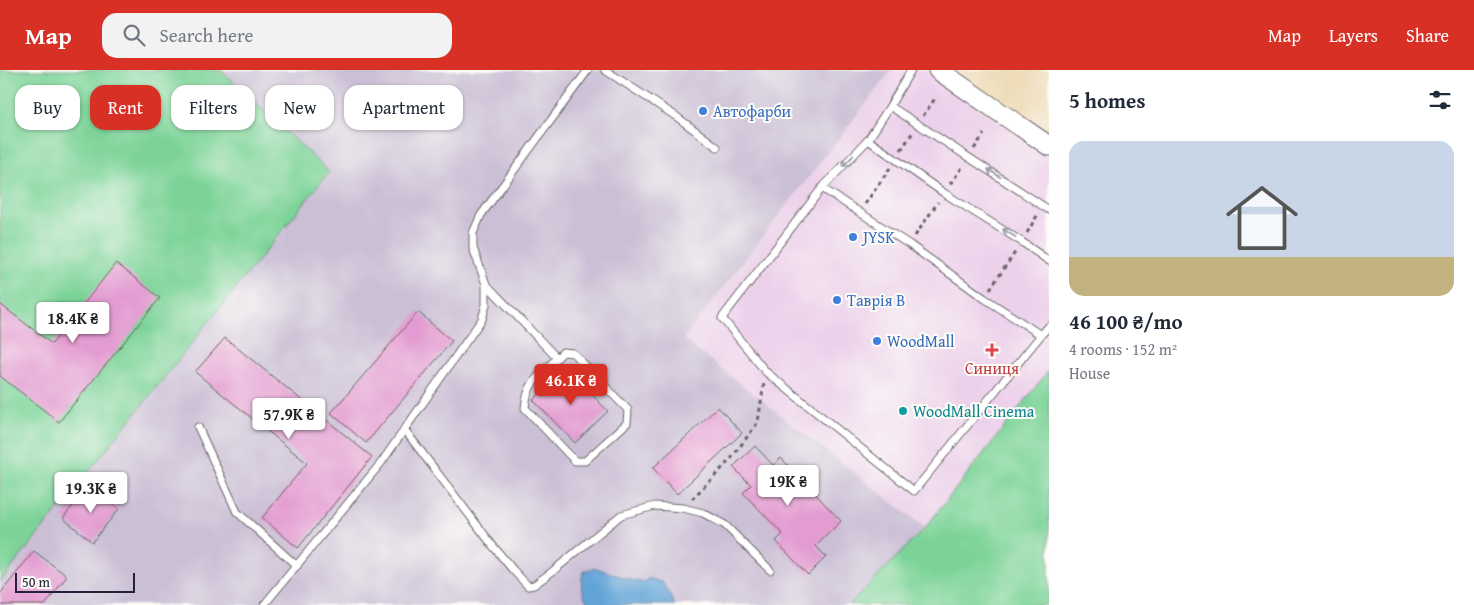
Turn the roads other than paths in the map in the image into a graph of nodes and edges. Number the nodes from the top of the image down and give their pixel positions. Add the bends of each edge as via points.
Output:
1 (588, 70) edge
2 (605, 70) edge
3 (911, 70) edge
4 (938, 70) edge
5 (890, 106) junction
6 (868, 140) junction
7 (1049, 146) edge
8 (717, 147) dead end
9 (822, 188) junction
10 (1049, 210) edge
11 (1049, 261) edge
12 (486, 284) junction
13 (1049, 326) edge
14 (1041, 335) junction
15 (557, 358) junction
16 (198, 427) dead end
17 (404, 429) junction
18 (296, 566) junction
19 (770, 570) dead end
20 (264, 605) edge

1 - 12 lane via 481,215 473,233 473,248
2 - 8 lane
3 - 5 lane
4 - 7 main road
5 - 6 lane
10 -> 5 lane
6 -> 9 lane
11 -> 6 lane
9 - 14 lane
9 - 14 lane via 722,318 766,372 914,491
12 - 15 lane
12 - 17 lane via 482,319
13 - 14 lane
15 - 15 lane via 563,352 573,353 628,410 627,423 585,461 575,461 525,408 531,384
16 - 18 lane via 238,512
17 - 18 lane via 381,463
17 - 19 lane via 493,546 528,586 553,571 621,515 655,506 703,513 725,525
18 - 20 lane

